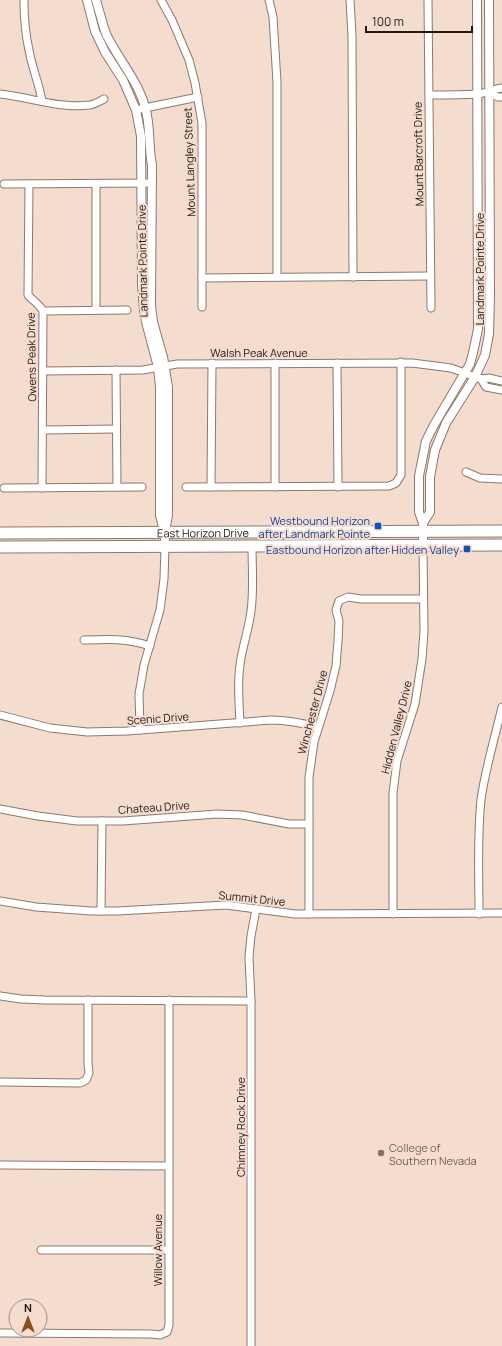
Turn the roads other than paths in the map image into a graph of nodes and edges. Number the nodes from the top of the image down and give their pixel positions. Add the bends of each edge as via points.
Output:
1 (24, 0) edge
2 (87, 0) edge
3 (96, 0) edge
4 (161, 0) edge
5 (269, 0) edge
6 (350, 0) edge
7 (428, 0) edge
8 (477, 0) edge
9 (489, 0) edge
10 (502, 88) edge
11 (489, 92) junction
12 (0, 94) edge
13 (478, 94) junction
14 (429, 95) junction
15 (198, 97) junction
16 (502, 97) edge
17 (104, 99) dead end
18 (42, 101) junction
19 (146, 108) junction
20 (136, 110) junction
21 (141, 183) junction
22 (152, 183) junction
23 (4, 184) dead end
24 (29, 184) junction
25 (96, 184) junction
26 (430, 276) junction
27 (278, 277) junction
28 (353, 277) junction
29 (202, 278) junction
30 (202, 307) dead end
31 (431, 308) dead end
32 (96, 310) junction
33 (127, 310) dead end
34 (43, 311) junction
35 (401, 362) junction
36 (275, 363) junction
37 (337, 363) junction
38 (212, 364) junction
39 (161, 366) junction
40 (116, 370) junction
41 (43, 371) junction
42 (465, 373) junction
43 (478, 378) junction
44 (502, 381) edge
45 (502, 390) edge
46 (116, 429) junction
47 (43, 430) junction
48 (466, 472) dead end
49 (502, 479) edge
50 (116, 487) junction
51 (142, 487) dead end
52 (186, 487) dead end
53 (211, 487) junction
54 (275, 487) junction
55 (338, 487) junction
56 (4, 488) dead end
57 (42, 488) junction
58 (423, 527) junction
59 (502, 531) edge
60 (165, 532) junction
61 (0, 533) edge
62 (502, 545) edge
63 (252, 546) junction
64 (422, 546) junction
65 (0, 547) edge
66 (164, 547) junction
67 (423, 599) junction
68 (84, 640) dead end
69 (150, 646) junction
70 (502, 707) edge
71 (0, 715) edge
72 (240, 722) junction
73 (318, 727) junction
74 (140, 730) junction
75 (0, 808) edge
76 (102, 821) junction
77 (309, 824) junction
78 (0, 901) edge
79 (256, 909) junction
80 (101, 911) junction
81 (309, 914) junction
82 (393, 914) junction
83 (479, 914) junction
84 (502, 914) edge
85 (0, 996) edge
86 (88, 1000) junction
87 (169, 1000) junction
88 (251, 1000) junction
89 (0, 1082) edge
90 (0, 1166) edge
91 (168, 1166) junction
92 (41, 1250) dead end
93 (168, 1250) junction
94 (0, 1333) edge
95 (251, 1346) edge

1 - 18 street via 24,24
2 - 20 street, Landmark Pointe Drive via 95,31 123,80
3 - 19 street, Landmark Pointe Drive via 105,32 136,85
4 - 15 street, Mount Langley Street via 189,60
5 - 27 street via 277,82
6 - 28 street
7 - 14 street, Mount Barcroft Drive
8 - 13 street, Landmark Pointe Drive
9 - 11 street, Landmark Pointe Drive
10 - 11 street
11 - 13 street
11 - 16 street
11 - 43 street, Landmark Pointe Drive via 490,318 485,355
12 - 18 street
13 - 14 street
13 - 42 street, Landmark Pointe Drive via 478,329 474,353
14 - 26 street, Mount Barcroft Drive
15 - 19 street
15 - 29 street, Mount Langley Street via 202,123
17 - 18 street via 91,105 58,105
19 - 20 street
19 - 22 street, Landmark Pointe Drive
20 - 21 street, Landmark Pointe Drive via 141,136
21 - 22 street
21 - 25 street
21 - 39 street, Landmark Pointe Drive via 144,310
22 - 39 street, Landmark Pointe Drive via 151,305
23 - 24 street
24 - 25 street
24 - 34 street, Owens Peak Drive via 28,295
25 - 32 street
26 - 28 street
26 - 31 street, Mount Barcroft Drive
27 - 28 street
27 - 29 street
29 - 30 street, Mount Langley Street
32 - 33 street
32 - 34 street
34 - 41 street, Owens Peak Drive
35 - 37 street, Walsh Peak Avenue
35 - 42 street, Walsh Peak Avenue via 432,364
35 - 55 street via 401,475 396,483 389,486
36 - 37 street, Walsh Peak Avenue
36 - 38 street, Walsh Peak Avenue
36 - 54 street
37 - 55 street
38 - 39 street, Walsh Peak Avenue
38 - 53 street
39 - 40 street, Walsh Peak Avenue via 143,370
39 - 60 street, Landmark Pointe Drive via 168,387 168,515
40 - 41 street, Walsh Peak Avenue
40 - 46 street
41 - 47 street, Owens Peak Drive
42 - 43 street, Walsh Peak Avenue
42 - 58 street, Landmark Pointe Drive via 426,441 419,476 419,512
43 - 44 street
43 - 45 street via 486,387
43 - 58 street, Landmark Pointe Drive via 446,423 436,450 430,477 430,512
46 - 47 street
46 - 50 street
47 - 57 street, Owens Peak Drive
48 - 49 street via 480,478
50 - 51 street
50 - 57 street
52 - 53 street
53 - 54 street
54 - 55 street
56 - 57 street
58 - 59 main road, East Horizon Drive
58 - 60 main road, East Horizon Drive
58 - 64 street, Landmark Pointe Drive
60 - 61 main road, East Horizon Drive
60 - 66 street, Landmark Pointe Drive
62 - 64 main road, East Horizon Drive
63 - 64 main road, East Horizon Drive
63 - 66 main road, East Horizon Drive
63 - 72 street via 252,609 241,658 238,698
64 - 67 street, Hidden Valley Drive
65 - 66 main road, East Horizon Drive
66 - 69 street via 161,605
67 - 73 street, Winchester Drive via 348,597 339,601 336,610 339,621 336,666
67 - 82 street, Hidden Valley Drive via 421,673 415,704 394,776
68 - 69 street via 125,640
69 - 74 street via 139,694
70 - 83 street via 481,799
71 - 74 street, Scenic Drive via 68,730
72 - 73 street, Scenic Drive via 285,720
72 - 74 street, Scenic Drive
73 - 77 street, Winchester Drive via 309,777
75 - 76 street, Chateau Drive via 58,819
76 - 77 street, Chateau Drive via 216,814 242,815 289,824
76 - 80 street
77 - 81 street, Winchester Drive
78 - 80 street, Summit Drive via 56,909
79 - 80 street, Summit Drive via 213,905
79 - 81 street, Summit Drive
79 - 88 street, Chimney Rock Drive via 249,957
81 - 82 street, Summit Drive
82 - 83 street, Summit Drive
83 - 84 street, Summit Drive
85 - 86 street via 21,999
86 - 87 street
86 - 89 street via 89,1073 86,1080 80,1083
87 - 88 street
87 - 91 street, Willow Avenue
88 - 95 street, Chimney Rock Drive
90 - 91 street
91 - 93 street, Willow Avenue
92 - 93 street
93 - 94 street, Willow Avenue via 167,1332 160,1335

